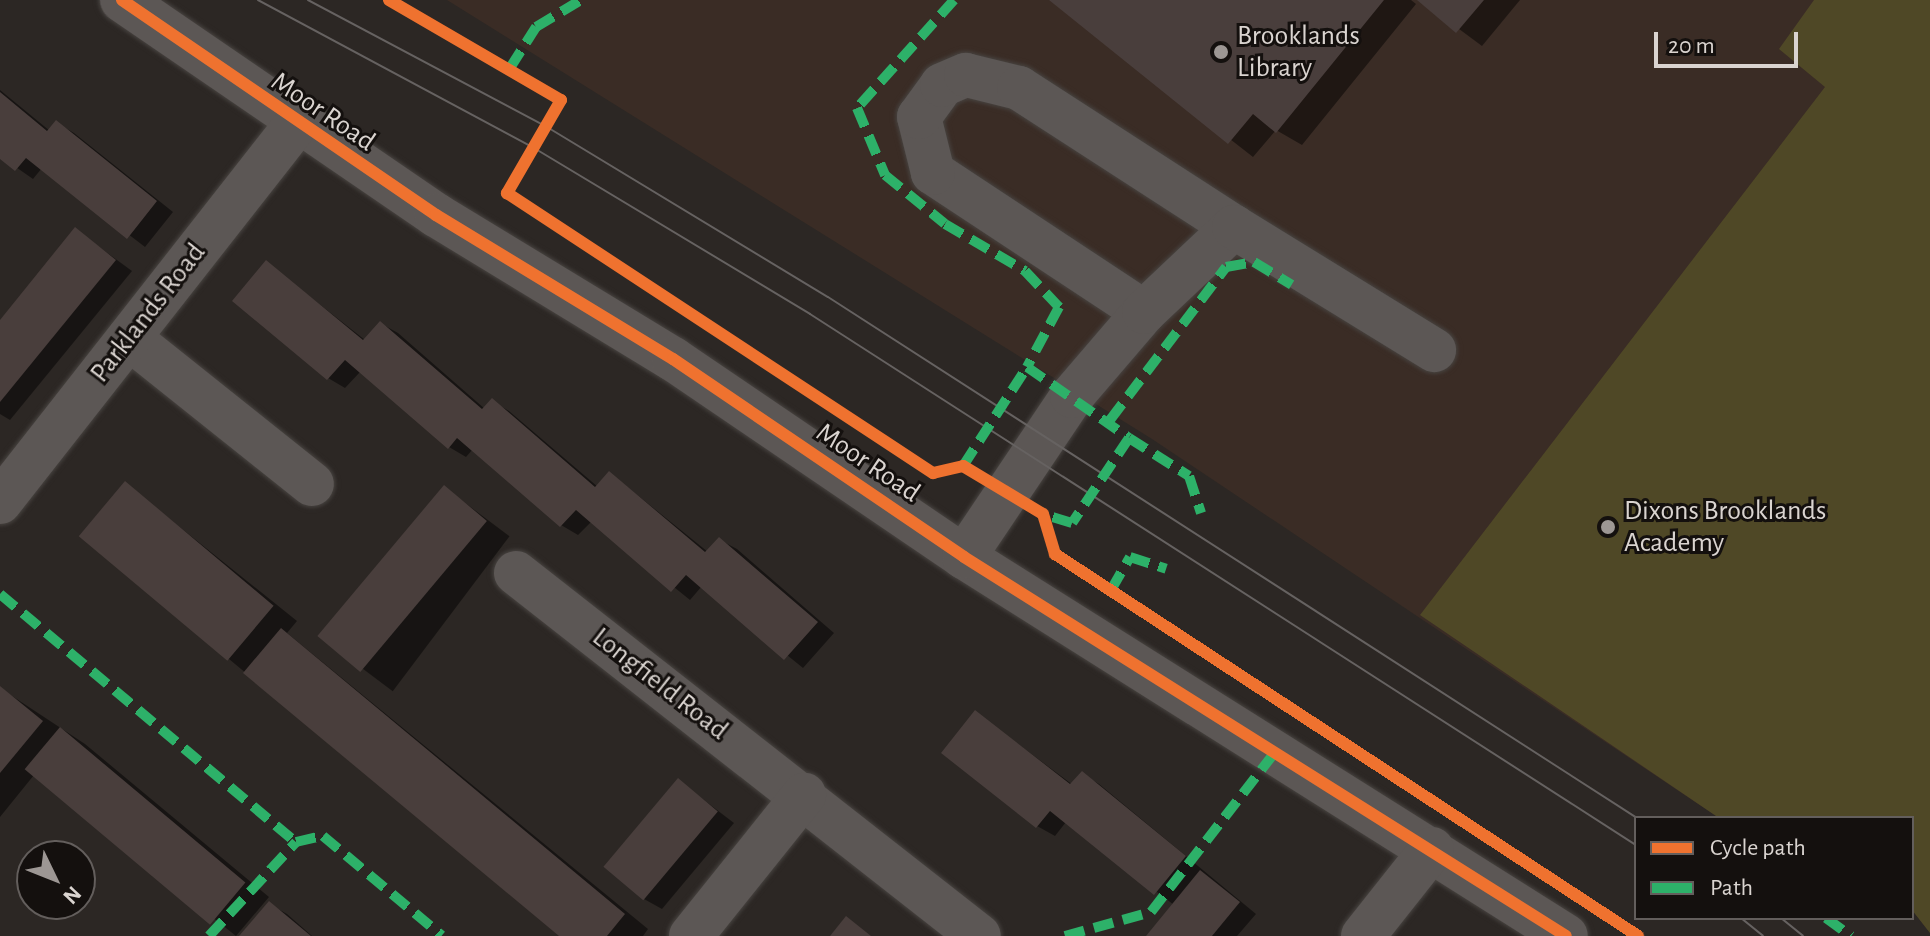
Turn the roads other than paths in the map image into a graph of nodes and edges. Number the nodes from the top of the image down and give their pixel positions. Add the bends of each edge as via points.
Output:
1 (139, 5) edge
2 (296, 125) junction
3 (1234, 227) junction
4 (1144, 312) junction
5 (129, 338) junction
6 (1434, 350) dead end
7 (312, 484) dead end
8 (0, 502) edge
9 (964, 557) junction
10 (516, 573) dead end
11 (804, 795) junction
12 (1432, 849) junction
13 (691, 936) edge
14 (979, 936) edge
15 (1363, 936) edge
16 (1566, 936) edge

1 - 2 street, Moor Road
2 - 5 street, Parklands Road
2 - 9 street, Moor Road via 673,359
3 - 4 street
3 - 4 street via 1019,88 966,75 942,85 919,117 933,173
3 - 6 street
4 - 9 street via 1072,396
5 - 7 street
5 - 8 street, Parklands Road
9 - 12 street, Moor Road
10 - 11 street, Longfield Road
11 - 13 street
11 - 14 street, Longfield Road
12 - 15 street
12 - 16 street, Moor Road

